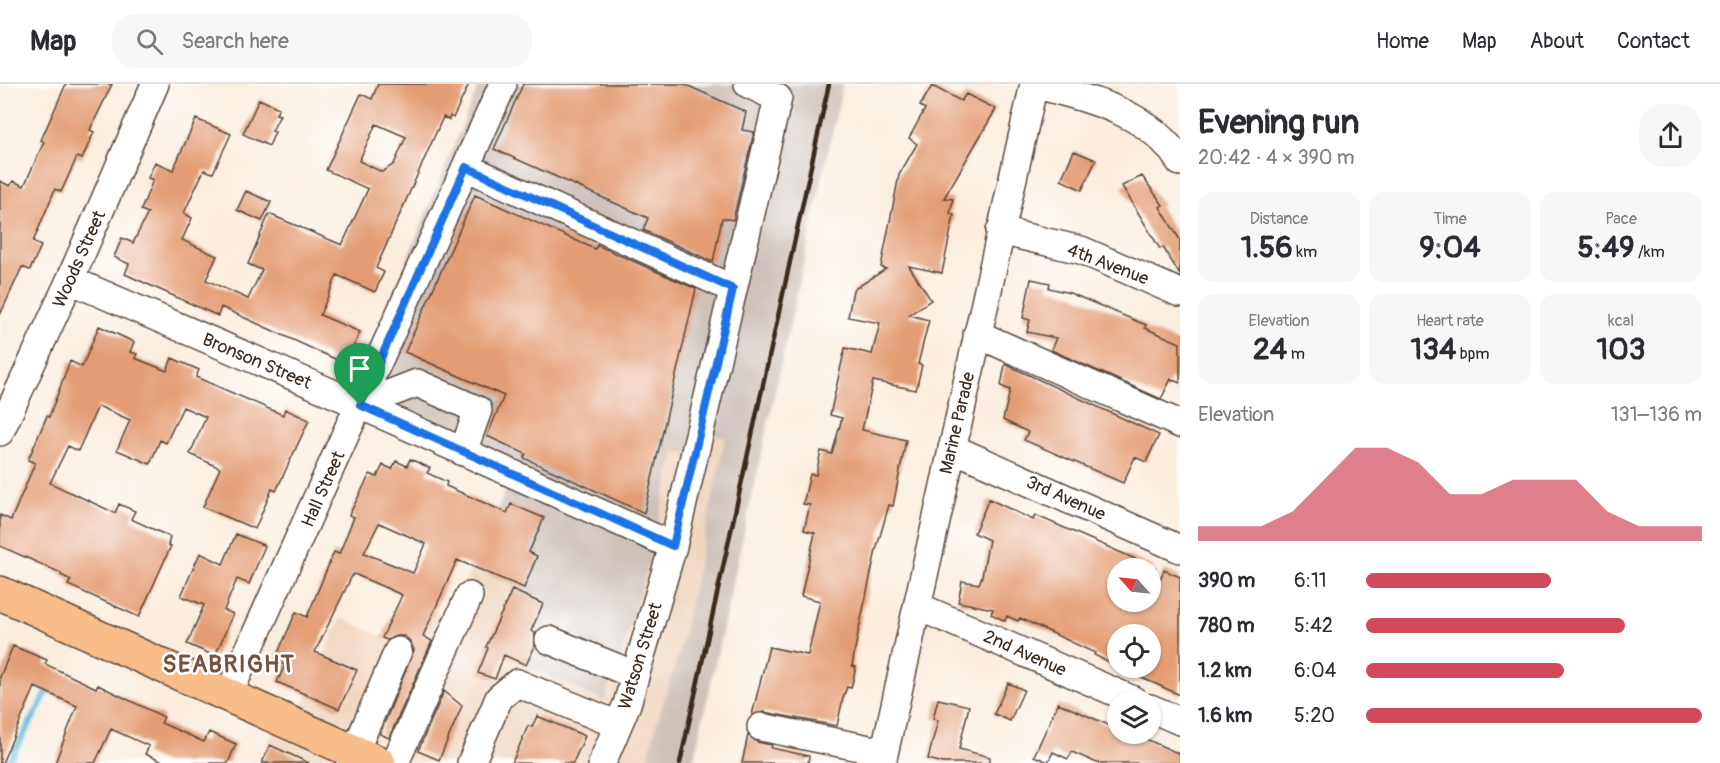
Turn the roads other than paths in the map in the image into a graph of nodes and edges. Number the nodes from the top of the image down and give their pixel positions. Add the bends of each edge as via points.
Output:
1 (155, 84) edge
2 (503, 84) edge
3 (748, 84) edge
4 (1034, 84) edge
5 (1180, 162) edge
6 (466, 167) junction
7 (1000, 231) junction
8 (70, 280) junction
9 (733, 289) junction
10 (1180, 293) edge
11 (977, 334) junction
12 (360, 405) junction
13 (1180, 424) edge
14 (0, 432) edge
15 (952, 448) junction
16 (463, 452) junction
17 (673, 546) junction
18 (1180, 549) edge
19 (0, 593) edge
20 (469, 596) dead end
21 (917, 606) junction
22 (549, 640) dead end
23 (398, 651) dead end
24 (635, 675) junction
25 (1110, 690) edge
26 (228, 696) junction
27 (1161, 713) edge
28 (1180, 721) edge
29 (618, 725) junction
30 (761, 727) dead end
31 (883, 758) edge
32 (361, 759) edge
33 (395, 763) edge
34 (471, 763) edge
35 (602, 763) edge

1 - 8 street, Woods Street
2 - 6 street, Hall Street
3 - 9 street, Watson Street via 778,98
4 - 5 street via 1112,106 1169,142
4 - 7 street, Marine Parade
6 - 9 street
6 - 12 street, Hall Street
7 - 10 street, 4th Avenue via 1081,250
7 - 11 street, Marine Parade
8 - 12 street, Bronson Street
8 - 14 street, Woods Street
9 - 17 street, Watson Street
11 - 13 street
11 - 15 street, Marine Parade
12 - 16 street, Bronson Street
12 - 16 street via 417,383 478,410
12 - 26 street, Hall Street
15 - 18 street, 3rd Avenue
15 - 21 street, Marine Parade
16 - 17 street, Bronson Street
17 - 24 street, Watson Street
19 - 26 main road
20 - 33 street
21 - 25 street, 2nd Avenue
21 - 31 street, Marine Parade
22 - 24 street
23 - 32 street
24 - 29 street, Watson Street
26 - 32 main road
27 - 28 street
29 - 34 street via 517,682 499,698
29 - 35 street, Watson Street
30 - 31 street

